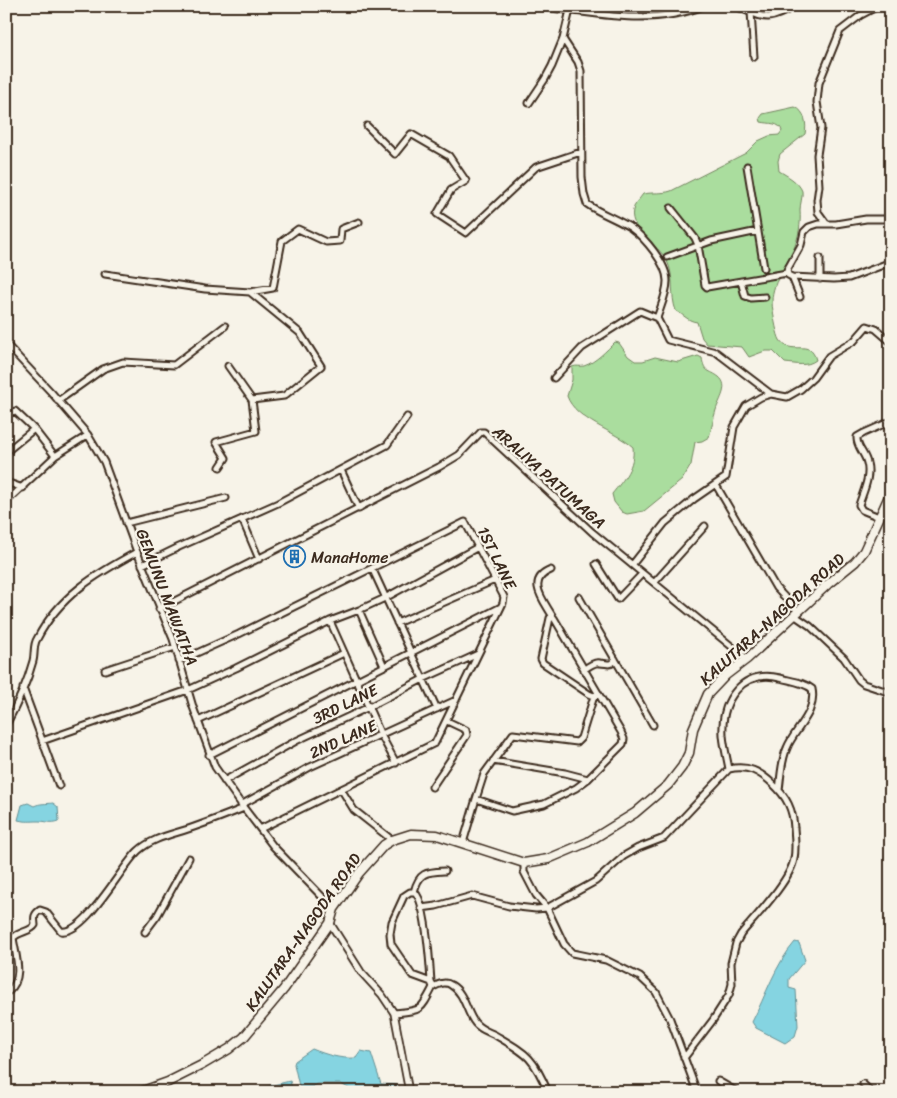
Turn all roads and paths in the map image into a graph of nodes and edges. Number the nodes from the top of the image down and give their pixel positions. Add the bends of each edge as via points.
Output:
1 (538, 6) edge
2 (703, 6) edge
3 (735, 6) edge
4 (795, 6) edge
5 (878, 6) edge
6 (570, 10) junction
7 (751, 12) junction
8 (563, 39) junction
9 (754, 57) dead end
10 (529, 103) dead end
11 (367, 126) dead end
12 (581, 152) junction
13 (747, 166) dead end
14 (671, 208) dead end
15 (891, 219) edge
16 (359, 222) dead end
17 (826, 224) junction
18 (758, 231) junction
19 (698, 245) junction
20 (667, 257) dead end
21 (820, 258) dead end
22 (891, 262) edge
23 (764, 268) dead end
24 (787, 273) junction
25 (105, 274) dead end
26 (792, 277) junction
27 (820, 279) junction
28 (741, 281) junction
29 (250, 292) junction
30 (765, 297) dead end
31 (800, 297) dead end
32 (657, 318) junction
33 (225, 326) dead end
34 (891, 342) edge
35 (6, 344) edge
36 (228, 366) dead end
37 (554, 378) dead end
38 (771, 394) junction
39 (58, 400) junction
40 (252, 400) junction
41 (6, 414) edge
42 (406, 417) dead end
43 (891, 421) edge
44 (34, 429) junction
45 (88, 435) junction
46 (6, 452) edge
47 (56, 456) junction
48 (220, 467) dead end
49 (342, 470) junction
50 (6, 482) edge
51 (716, 485) junction
52 (23, 488) junction
53 (891, 492) edge
54 (226, 498) dead end
55 (6, 502) edge
56 (359, 509) junction
57 (879, 518) junction
58 (242, 519) junction
59 (126, 523) junction
60 (705, 526) dead end
61 (478, 547) junction
62 (137, 552) junction
63 (259, 559) junction
64 (596, 564) dead end
65 (142, 565) junction
66 (632, 565) junction
67 (372, 568) junction
68 (551, 570) dead end
69 (642, 574) junction
70 (495, 580) junction
71 (654, 582) junction
72 (579, 597) dead end
73 (386, 598) junction
74 (501, 607) junction
75 (159, 610) junction
76 (358, 610) junction
77 (796, 613) junction
78 (553, 617) junction
79 (330, 621) junction
80 (397, 623) junction
81 (175, 647) junction
82 (344, 652) junction
83 (410, 652) junction
84 (479, 654) junction
85 (615, 659) junction
86 (747, 659) junction
87 (179, 661) junction
88 (384, 666) junction
89 (105, 670) dead end
90 (584, 670) junction
91 (423, 679) junction
92 (357, 681) junction
93 (23, 687) junction
94 (188, 690) junction
95 (891, 693) edge
96 (596, 695) junction
97 (456, 700) junction
98 (369, 708) junction
99 (437, 709) junction
100 (198, 721) junction
101 (447, 721) junction
102 (6, 725) edge
103 (653, 725) dead end
104 (382, 735) junction
105 (42, 742) junction
106 (210, 755) junction
107 (493, 762) junction
108 (396, 763) junction
109 (729, 769) junction
110 (588, 779) junction
111 (224, 781) junction
112 (59, 786) dead end
113 (432, 787) dead end
114 (341, 789) junction
115 (779, 790) junction
116 (476, 799) junction
117 (243, 806) junction
118 (260, 829) junction
119 (392, 840) junction
120 (462, 843) junction
121 (189, 858) dead end
122 (524, 862) junction
123 (445, 871) dead end
124 (414, 892) junction
125 (421, 908) junction
126 (547, 908) junction
127 (334, 909) junction
128 (330, 923) junction
129 (144, 932) dead end
130 (432, 985) junction
131 (9, 991) dead end
132 (394, 1013) junction
133 (684, 1058) junction
134 (718, 1081) dead end
135 (863, 1084) dead end
136 (140, 1092) edge
137 (409, 1092) edge
138 (548, 1092) edge
139 (697, 1092) edge
140 (737, 1092) edge
141 (871, 1092) edge

1 - 6 street
2 - 6 street via 641,18
3 - 7 street
4 - 7 street via 771,18
5 - 17 street via 840,31 819,83 817,102 822,128 817,155 817,200 818,212
6 - 8 street
7 - 9 street
8 - 10 street via 545,79
8 - 12 street via 581,70
11 - 12 street via 394,154 411,134 449,156 466,181 451,190 437,214 466,233 536,167
12 - 32 street via 584,194 588,204 632,229 665,268 667,288
13 - 18 street
14 - 19 street
15 - 17 street
16 - 29 street via 341,229 340,240 326,242 298,229 282,241 274,288
17 - 24 street via 809,227 804,232
18 - 19 street
18 - 23 street
19 - 20 street
19 - 28 street via 705,285 710,287
21 - 27 street
22 - 27 street via 849,278
24 - 26 street
24 - 28 street
25 - 29 street via 205,289
26 - 27 street
26 - 31 street
28 - 30 street via 745,296
29 - 40 street via 300,333 321,366 284,396
32 - 37 street via 640,311 582,348
32 - 38 street via 668,340 716,352
33 - 39 street via 174,365 124,362 103,370
34 - 38 street via 867,326 854,340 829,356 801,388 787,397
35 - 39 street, GEMUNU MAWATHA
36 - 40 street
38 - 51 street via 752,402 742,411 734,427 726,477
39 - 45 street, GEMUNU MAWATHA
40 - 48 street via 256,431 216,442 226,458
41 - 44 street via 15,412
42 - 49 street via 387,445
43 - 57 street via 857,437 868,474 859,505 862,510
44 - 46 street
44 - 47 street
45 - 47 street
45 - 59 street, GEMUNU MAWATHA via 104,462
47 - 52 street
49 - 56 street
49 - 58 street
50 - 52 street
51 - 66 street via 665,523
51 - 77 street via 776,588
52 - 55 street
53 - 57 main road, KALUTARA-NAGODA ROAD
54 - 59 street
56 - 63 street, ARALIYA PATUMAGA
56 - 66 street, ARALIYA PATUMAGA via 459,456 484,432
57 - 77 main road, KALUTARA-NAGODA ROAD via 864,551 855,562
58 - 63 street
58 - 65 street
59 - 62 street, GEMUNU MAWATHA
60 - 71 street
61 - 67 street, 1ST LANE via 465,522
61 - 70 street, 1ST LANE
61 - 73 street
62 - 65 street, GEMUNU MAWATHA
62 - 93 street via 86,582 63,602 36,640 34,660
63 - 75 street, ARALIYA PATUMAGA
64 - 69 street via 618,599
65 - 75 street, GEMUNU MAWATHA
66 - 69 street, ARALIYA PATUMAGA
67 - 73 street
67 - 87 street, 1ST LANE
68 - 78 street via 537,582 537,588
69 - 71 street, ARALIYA PATUMAGA
70 - 74 street, 1ST LANE via 504,597
70 - 80 street
71 - 86 street, ARALIYA PATUMAGA
72 - 85 street
73 - 76 street
73 - 80 street
74 - 83 street
74 - 84 street, 1ST LANE
75 - 81 street, GEMUNU MAWATHA
76 - 79 street
76 - 88 street
77 - 86 main road, KALUTARA-NAGODA ROAD
77 - 95 street via 844,658 859,680
78 - 90 street
78 - 96 street via 548,620 541,659 543,664 589,694
79 - 82 street
79 - 94 street
80 - 83 street
81 - 87 street, GEMUNU MAWATHA
81 - 89 street
82 - 92 street
82 - 100 street
83 - 88 street
83 - 91 street
84 - 91 street, 3RD LANE
84 - 97 street, 1ST LANE
85 - 90 street via 609,665 596,663
85 - 103 street
86 - 122 main road, KALUTARA-NAGODA ROAD via 708,694 693,728 689,752 668,785 635,813 588,842 548,859
87 - 94 street, GEMUNU MAWATHA
88 - 92 street
90 - 96 street
91 - 98 street, 3RD LANE
91 - 99 street
92 - 98 street
92 - 106 street
93 - 102 street
93 - 105 street
94 - 100 street, GEMUNU MAWATHA
94 - 105 street
96 - 107 street via 577,742 513,734
96 - 110 street via 624,739 623,744
97 - 99 street, 2ND LANE
97 - 101 street, 1ST LANE
98 - 104 street
98 - 111 street, 3RD LANE via 296,741
99 - 104 street, 2ND LANE
100 - 106 street, GEMUNU MAWATHA
101 - 108 street, 1ST LANE via 435,743
101 - 113 street via 466,730 467,735
104 - 108 street
104 - 117 street, 2ND LANE via 310,767
105 - 112 street
106 - 111 street, GEMUNU MAWATHA
107 - 110 street
107 - 116 street via 484,774
108 - 114 street, 1ST LANE
109 - 115 street via 752,769
109 - 115 street via 723,733 727,707 740,687 756,676 807,684 814,695 805,721 787,747
109 - 126 street via 664,838 624,856 596,881
110 - 116 street via 544,804 523,810 507,811
111 - 117 street, GEMUNU MAWATHA
114 - 118 street, 1ST LANE
114 - 119 street via 354,810
115 - 133 street via 791,807 794,861 788,875 739,939 731,963 729,995
116 - 120 street
117 - 118 street, GEMUNU MAWATHA
117 - 131 street, 2ND LANE via 163,837 138,851 86,918 71,930 61,932 46,912 40,910 36,913 34,928 13,938 19,975
118 - 127 street, GEMUNU MAWATHA
119 - 120 main road, KALUTARA-NAGODA ROAD via 411,834 437,835
119 - 127 main road, KALUTARA-NAGODA ROAD via 359,873
120 - 122 main road, KALUTARA-NAGODA ROAD
121 - 129 street via 157,916
122 - 126 street via 524,872
123 - 124 street via 422,875
124 - 125 street
124 - 130 street via 404,896 392,922 391,944 412,975
125 - 126 street via 472,896 509,906
125 - 130 street
126 - 133 street via 564,944 572,953 606,960 640,977 656,992
127 - 128 main road, KALUTARA-NAGODA ROAD
128 - 132 street via 361,972
128 - 136 main road, KALUTARA-NAGODA ROAD via 284,989 244,1038 202,1065
130 - 132 street via 419,1010
130 - 138 street via 449,983 458,989 474,1022 532,1060
132 - 137 street
133 - 139 street
134 - 140 street
135 - 141 street

